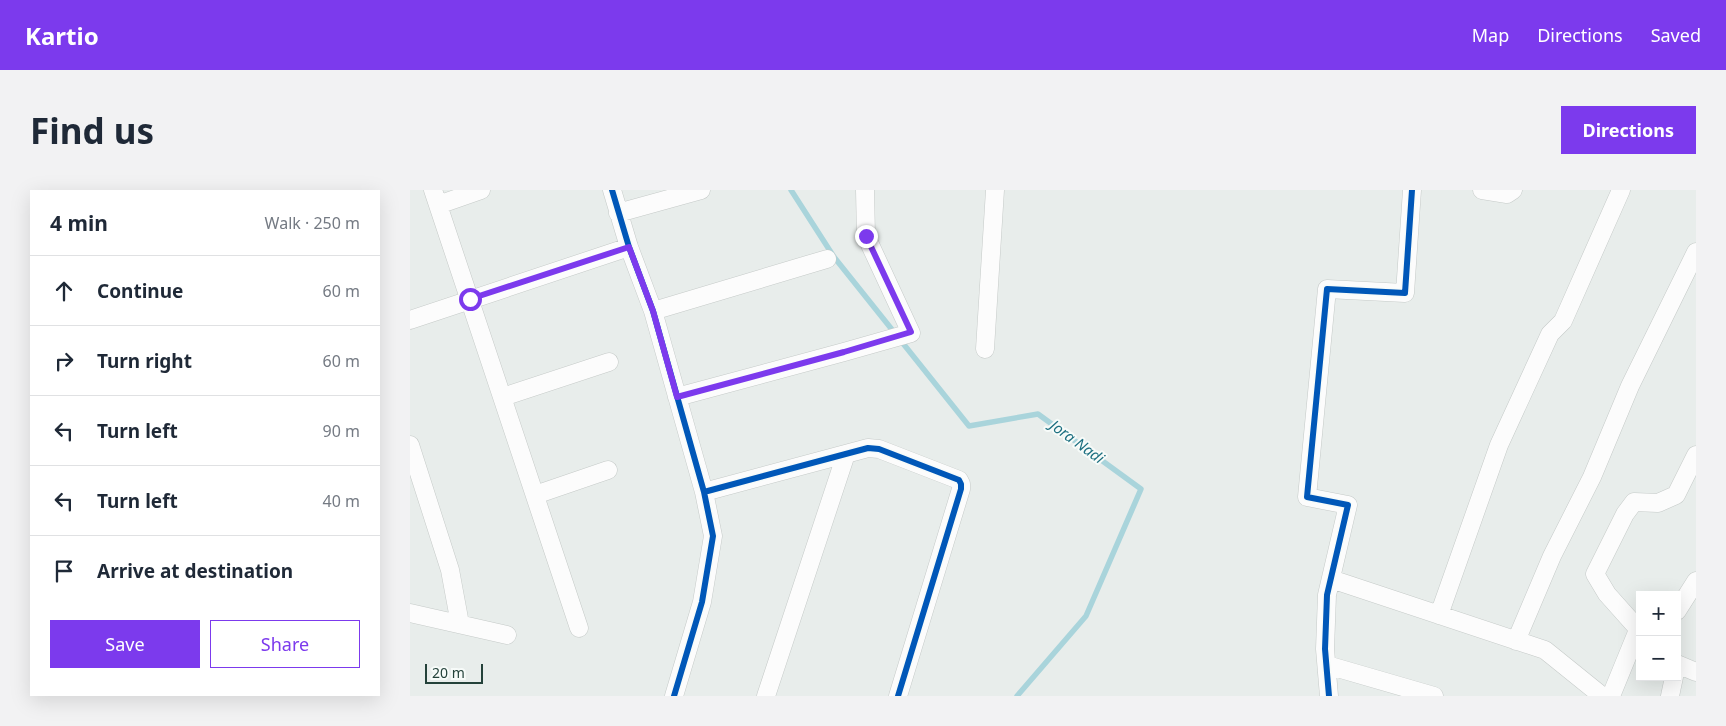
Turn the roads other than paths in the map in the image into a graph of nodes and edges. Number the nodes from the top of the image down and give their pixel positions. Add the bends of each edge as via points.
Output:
1 (481, 190) edge
2 (612, 190) edge
3 (701, 190) edge
4 (865, 190) edge
5 (995, 190) edge
6 (1412, 190) edge
7 (1482, 190) edge
8 (1513, 190) edge
9 (1621, 190) edge
10 (436, 197) edge
11 (618, 213) junction
12 (629, 247) junction
13 (1696, 252) edge
14 (827, 259) dead end
15 (470, 299) junction
16 (653, 311) junction
17 (410, 320) edge
18 (985, 349) dead end
19 (609, 362) dead end
20 (503, 397) junction
21 (677, 397) junction
22 (410, 446) edge
23 (846, 454) junction
24 (1696, 455) edge
25 (608, 470) dead end
26 (704, 492) junction
27 (535, 495) junction
28 (1331, 579) junction
29 (1696, 582) edge
30 (1681, 606) edge
31 (410, 613) edge
32 (1439, 615) junction
33 (460, 624) junction
34 (1636, 627) edge
35 (579, 628) dead end
36 (507, 635) dead end
37 (1636, 636) edge
38 (1516, 641) junction
39 (1327, 665) junction
40 (1681, 666) edge
41 (1696, 672) edge
42 (1673, 681) edge
43 (674, 696) edge
44 (766, 696) edge
45 (898, 696) edge
46 (1329, 696) edge
47 (1434, 696) edge
48 (1602, 696) edge
49 (1611, 696) edge
50 (1670, 696) edge

1 - 10 street
2 - 11 street
3 - 11 street
4 - 21 street via 866,236 911,332
5 - 18 street
6 - 28 street via 1405,293 1327,289 1307,497 1348,505
7 - 8 street via 1507,194
9 - 32 street via 1563,321 1550,334 1499,445
10 - 15 street
11 - 12 street
12 - 15 street
12 - 16 street
13 - 38 street via 1630,386
14 - 16 street
15 - 17 street
15 - 20 street
16 - 21 street
19 - 20 street
20 - 27 street
21 - 26 street
22 - 33 street via 450,570
23 - 26 street
23 - 44 street
23 - 45 street via 868,448 879,449 959,480 962,484
24 - 34 street via 1676,495 1658,503 1634,502 1595,574 1607,594
25 - 27 street
26 - 43 street via 713,536 702,602
27 - 35 street
28 - 32 street
28 - 39 street via 1327,596
29 - 30 street
31 - 33 street
32 - 38 street
33 - 36 street
37 - 49 street
38 - 48 street via 1545,650
39 - 46 street
39 - 47 street
40 - 41 street
42 - 50 street

